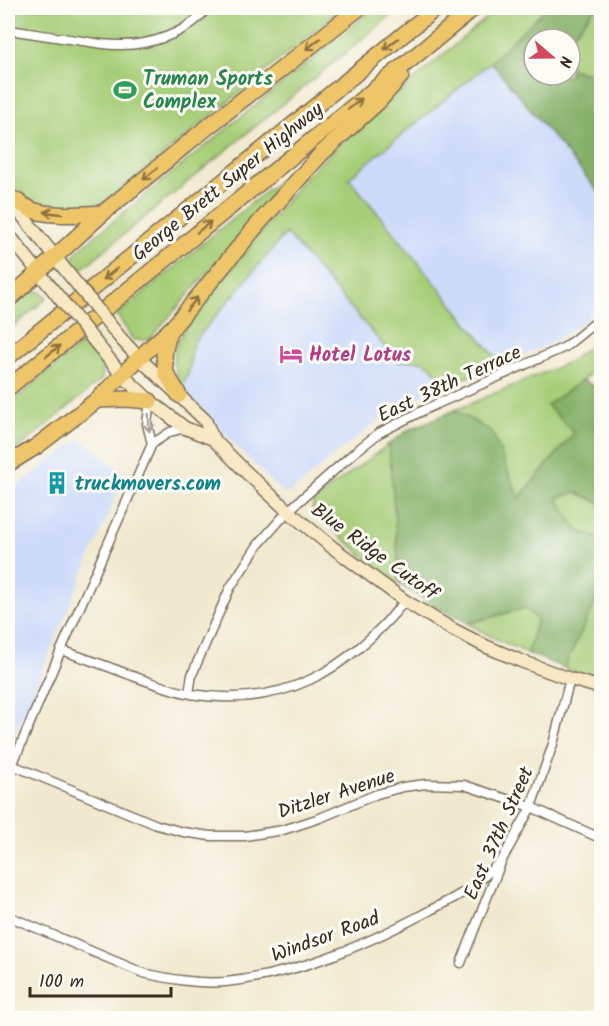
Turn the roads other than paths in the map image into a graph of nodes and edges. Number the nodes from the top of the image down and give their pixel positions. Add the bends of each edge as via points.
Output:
1 (207, 8) edge
2 (359, 8) edge
3 (436, 8) edge
4 (474, 8) edge
5 (8, 30) edge
6 (428, 45) junction
7 (8, 197) edge
8 (103, 213) junction
9 (8, 234) edge
10 (56, 257) junction
11 (39, 272) junction
12 (8, 300) edge
13 (602, 316) edge
14 (169, 331) junction
15 (8, 357) edge
16 (139, 358) junction
17 (122, 375) junction
18 (8, 388) edge
19 (179, 395) junction
20 (97, 400) junction
21 (150, 401) junction
22 (184, 428) junction
23 (213, 439) junction
24 (152, 444) junction
25 (8, 464) edge
26 (288, 511) junction
27 (405, 601) junction
28 (61, 650) junction
29 (570, 679) junction
30 (602, 688) edge
31 (189, 693) junction
32 (12, 765) junction
33 (8, 775) edge
34 (531, 807) junction
35 (602, 839) edge
36 (502, 860) junction
37 (8, 916) edge
38 (461, 963) dead end

1 - 5 street via 177,32 128,45
2 -> 8 highway
3 -> 15 highway, George Brett Super Highway
4 - 6 highway, George Brett Super Highway
14 -> 6 highway via 314,162 378,102
18 -> 6 highway, George Brett Super Highway
8 -> 7 highway via 56,214 34,210
7 - 10 main road, Blue Ridge Cutoff
8 - 10 highway
9 - 11 main road, Blue Ridge Cutoff
10 - 11 highway
10 - 16 main road, Blue Ridge Cutoff, bridge
11 - 12 highway
11 - 17 main road, Blue Ridge Cutoff, bridge
13 - 26 street, East 38th Terrace via 565,346 380,433
14 - 16 highway
14 - 19 highway via 164,356 166,373
16 - 17 highway
16 - 19 main road, Blue Ridge Cutoff
17 - 20 highway
17 - 21 main road, Blue Ridge Cutoff
19 - 23 main road, Blue Ridge Cutoff via 205,420
20 - 21 highway
20 - 25 highway
21 - 22 main road, Blue Ridge Cutoff
21 -> 24 street via 147,424
22 - 23 main road, Blue Ridge Cutoff
22 - 24 street
23 - 26 main road, Blue Ridge Cutoff
24 - 28 street
26 - 27 main road, Blue Ridge Cutoff
26 - 31 street, East 38th Terrace via 258,545 230,588 192,675
27 - 29 main road, Blue Ridge Cutoff via 485,646
27 - 31 street via 356,652 300,685 248,696
28 - 31 street
28 - 32 street
29 - 30 main road, Blue Ridge Cutoff
29 - 34 street, East 37th Street
32 - 33 street
32 - 34 street, Ditzler Avenue via 157,825 210,836 283,830 377,794 426,784 464,785
34 - 35 street, Ditzler Avenue
34 - 36 street, East 37th Street
36 - 37 street, Windsor Road via 475,885 403,925 294,969 223,982 167,979 143,973
36 - 38 street, East 37th Street

